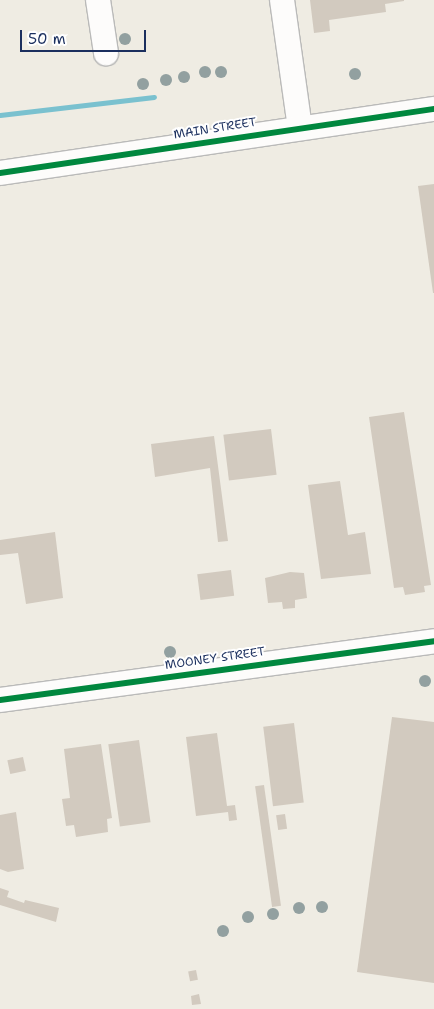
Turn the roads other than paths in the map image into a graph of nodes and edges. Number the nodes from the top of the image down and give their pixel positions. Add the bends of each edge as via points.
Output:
1 (98, 0) edge
2 (282, 0) edge
3 (106, 54) dead end
4 (434, 109) edge
5 (300, 128) junction
6 (0, 173) edge
7 (434, 641) edge
8 (0, 700) edge

1 - 3 street
2 - 5 street
4 - 5 street, MAIN STREET
5 - 6 street, MAIN STREET
7 - 8 street, MOONEY STREET

